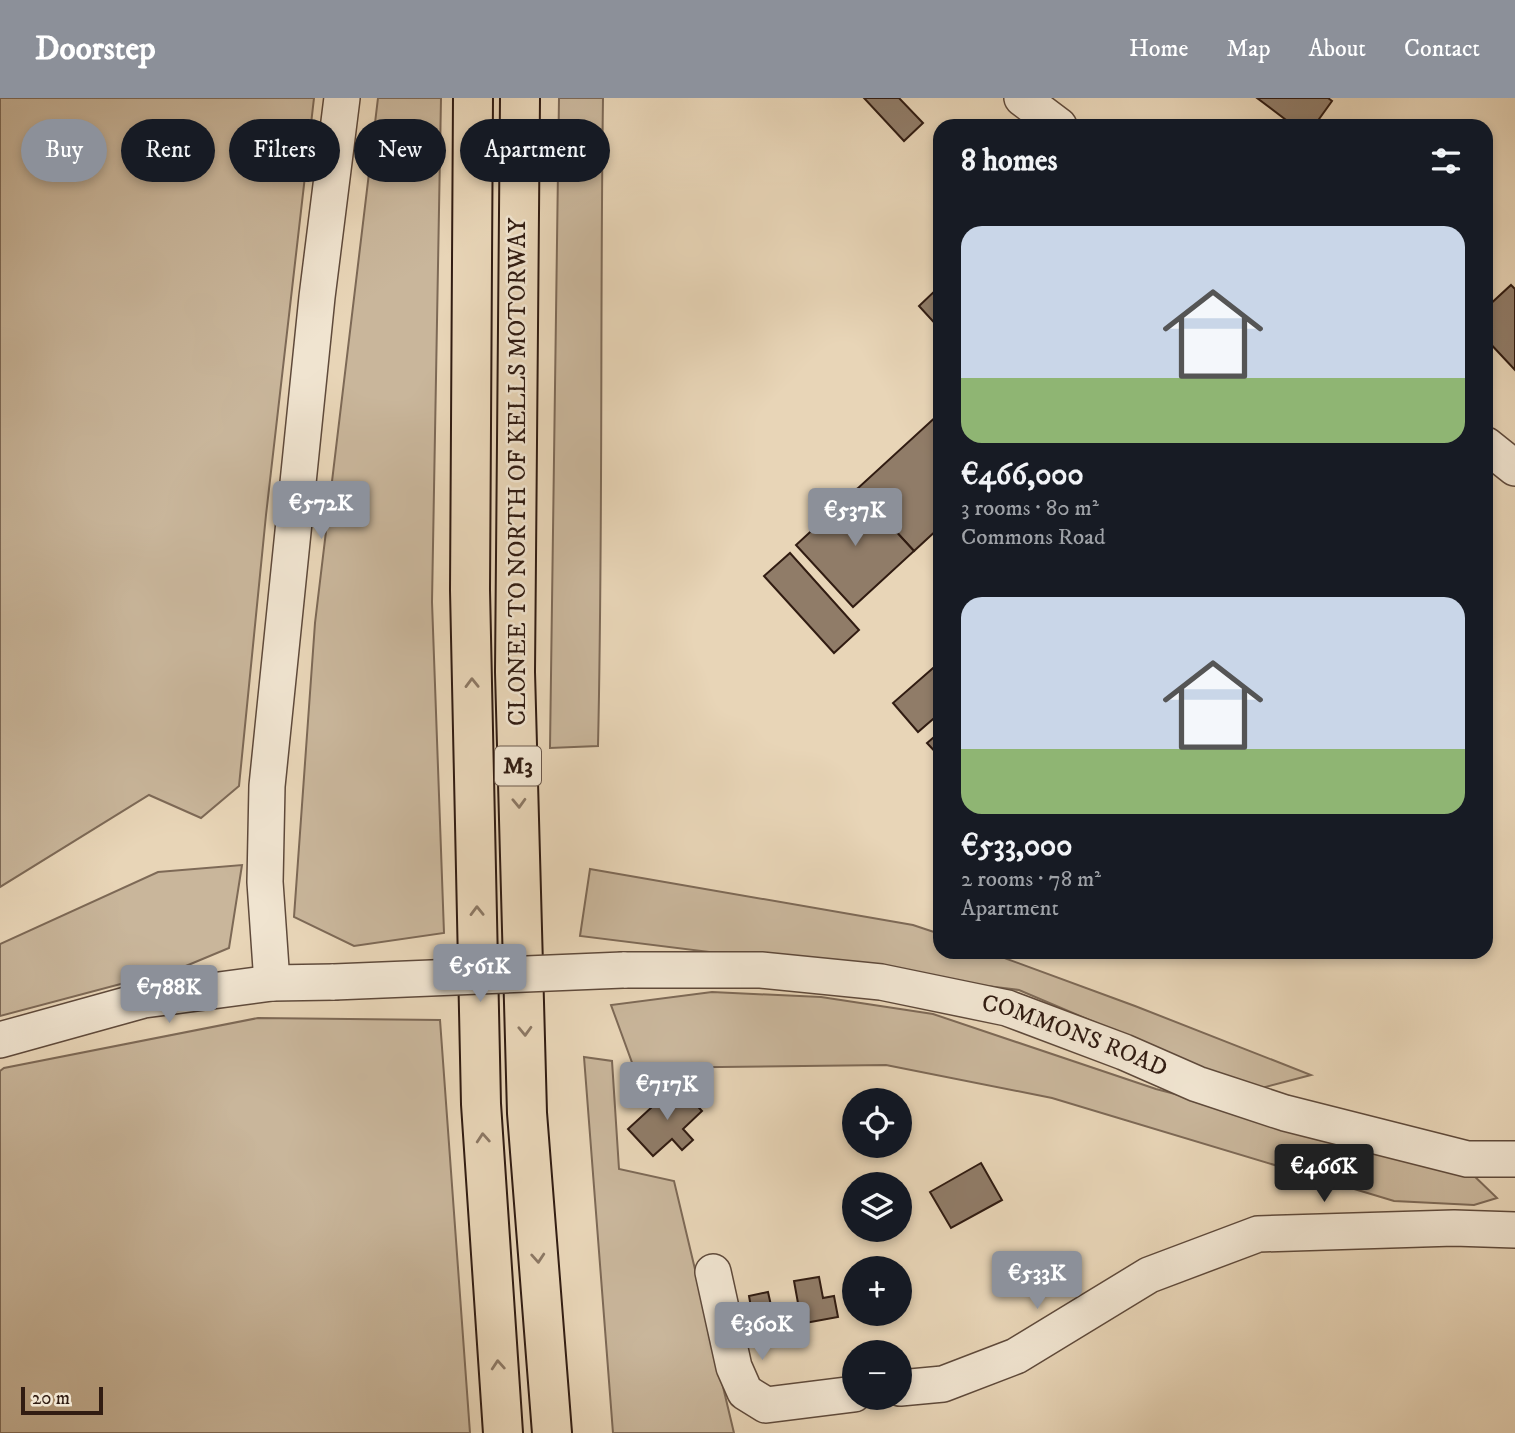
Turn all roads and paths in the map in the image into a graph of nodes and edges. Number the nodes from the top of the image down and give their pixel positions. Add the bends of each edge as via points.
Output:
1 (342, 98) edge
2 (473, 98) edge
3 (520, 98) edge
4 (1022, 98) edge
5 (1050, 119) edge
6 (1493, 451) edge
7 (1515, 468) edge
8 (272, 983) junction
9 (0, 1040) edge
10 (1515, 1158) edge
11 (1515, 1230) edge
12 (713, 1272) dead end
13 (912, 1387) edge
14 (842, 1396) edge
15 (503, 1433) edge
16 (552, 1433) edge

1 - 8 street via 267,786 265,882
15 -> 2 highway, CLONEE TO NORTH OF KELLS MOTORWAY / M3 via 481,1104 470,631
3 -> 16 highway, CLONEE TO NORTH OF KELLS MOTORWAY / M3 via 515,672 527,1113
4 - 5 street
6 - 7 street
8 - 9 street, COMMONS ROAD via 144,1000
8 - 10 street, COMMONS ROAD, bridge via 623,970 761,970 881,982 1007,1007 1197,1084 1285,1113 1468,1159
11 - 13 street via 1258,1234 1149,1275 1016,1356 943,1384
12 - 14 street via 734,1367 745,1392 766,1405

